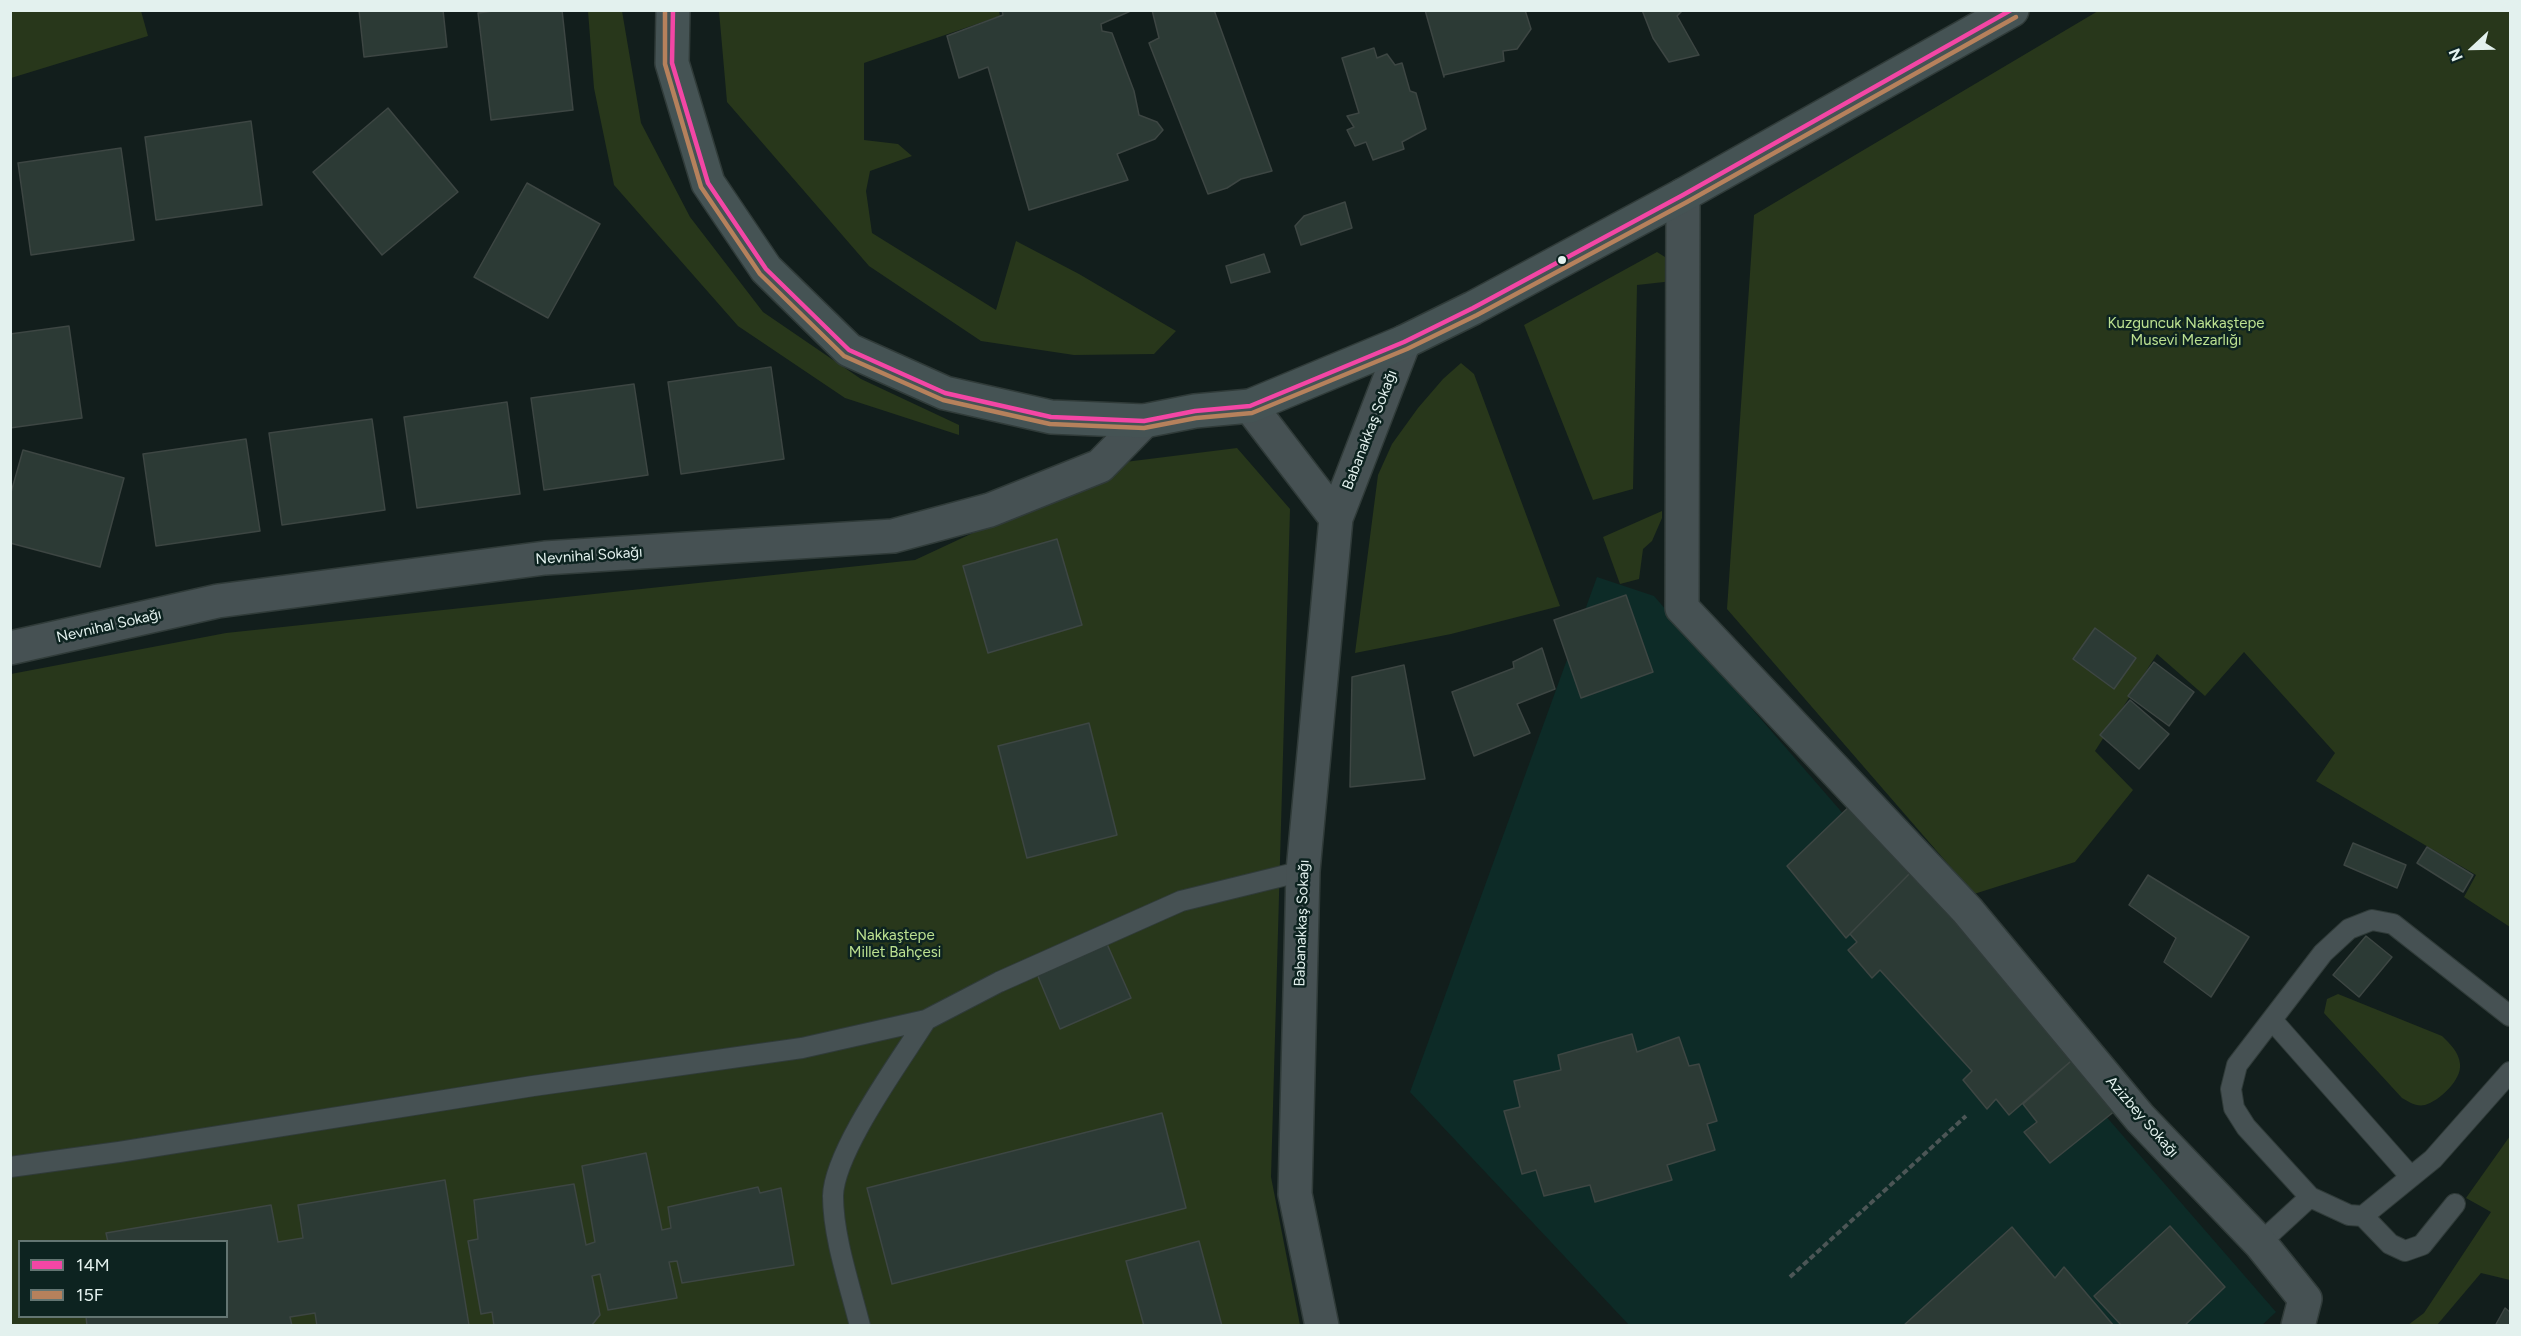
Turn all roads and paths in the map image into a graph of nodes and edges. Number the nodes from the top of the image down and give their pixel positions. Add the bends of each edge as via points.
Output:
1 (673, 10) edge
2 (2012, 10) edge
3 (1683, 195) junction
4 (1404, 342) junction
5 (1250, 406) junction
6 (1144, 421) junction
7 (1336, 518) junction
8 (10, 648) edge
9 (1303, 871) junction
10 (2511, 1016) edge
11 (926, 1020) junction
12 (2272, 1020) junction
13 (2511, 1072) edge
14 (1966, 1116) dead end
15 (10, 1167) edge
16 (2411, 1177) junction
17 (2310, 1197) junction
18 (2455, 1204) dead end
19 (2363, 1216) junction
20 (2260, 1243) junction
21 (1790, 1277) dead end
22 (860, 1326) edge
23 (1322, 1326) edge
24 (2298, 1326) edge

1 - 6 main road via 672,63 708,183 766,269 849,350 945,393 1051,417
2 - 3 main road
3 - 4 main road
3 - 20 street, Azizbey Sokağı via 1682,608 1967,910 2140,1118
4 - 5 main road
4 - 7 street, Babanakkaş Sokağı
5 - 6 main road
5 - 7 street, Babanakkaş Sokağı
6 - 8 street, Nevnihal Sokağı via 1100,466 990,510 893,536 545,558 218,601
7 - 9 street, Babanakkaş Sokağı
9 - 11 lane via 1181,901 999,982
9 - 23 street, Babanakkaş Sokağı via 1295,1194
10 - 12 lane via 2393,924 2372,920 2349,929 2323,953
11 - 15 lane via 802,1048
11 - 22 lane via 841,1158 833,1195 837,1232
12 - 16 lane
12 - 17 lane via 2237,1065 2231,1089 2234,1108 2246,1127
13 - 16 lane via 2433,1159
14 - 21 path
16 - 19 lane
17 - 19 lane via 2349,1215
17 - 20 lane
18 - 19 lane via 2422,1245 2405,1251 2390,1244
20 - 24 street, Azizbey Sokağı via 2305,1299

